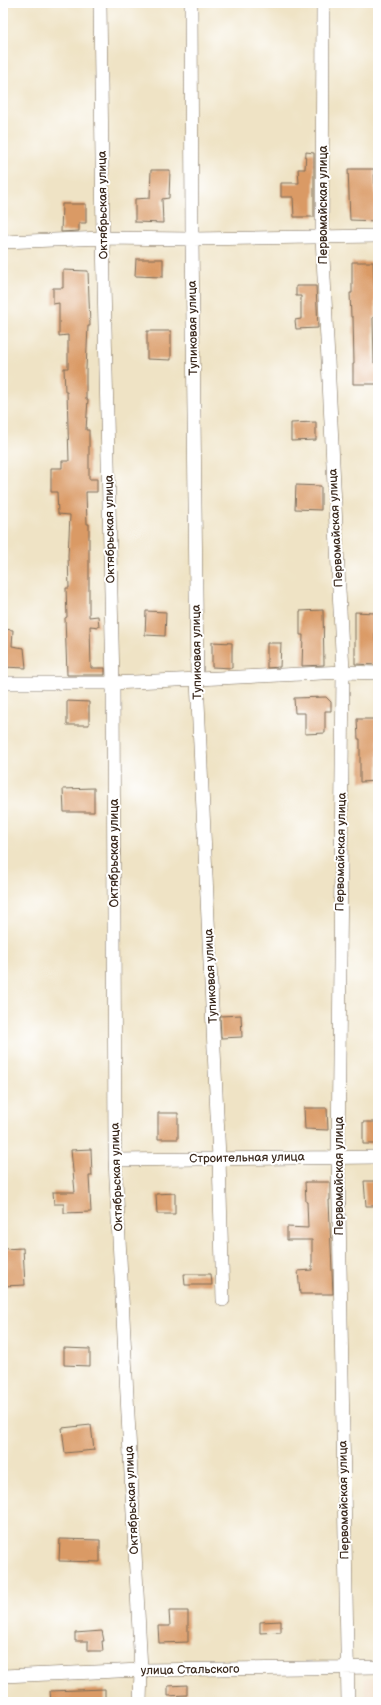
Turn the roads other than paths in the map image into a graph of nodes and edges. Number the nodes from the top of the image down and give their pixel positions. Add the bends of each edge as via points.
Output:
1 (100, 3) edge
2 (190, 3) edge
3 (323, 3) edge
4 (322, 236) junction
5 (378, 236) edge
6 (103, 238) junction
7 (192, 239) junction
8 (3, 242) edge
9 (343, 672) junction
10 (378, 673) edge
11 (197, 680) junction
12 (3, 683) edge
13 (113, 683) junction
14 (338, 1157) junction
15 (378, 1157) edge
16 (219, 1158) junction
17 (115, 1160) junction
18 (223, 1300) dead end
19 (378, 1667) edge
20 (347, 1668) junction
21 (141, 1670) junction
22 (3, 1676) edge
23 (140, 1702) edge
24 (348, 1702) edge

1 - 6 street, Октябрьская улица
2 - 7 street, Тупиковая улица
3 - 4 street, Первомайская улица
4 - 5 street
4 - 7 street
4 - 9 street, Первомайская улица
6 - 7 street
6 - 8 street
6 - 13 street, Октябрьская улица
7 - 11 street, Тупиковая улица
9 - 10 street
9 - 11 street
9 - 14 street, Первомайская улица
11 - 13 street
11 - 16 street, Тупиковая улица
12 - 13 street
13 - 17 street, Октябрьская улица
14 - 15 street, Строительная улица
14 - 16 street, Строительная улица
14 - 20 street, Первомайская улица
16 - 17 street, Строительная улица
16 - 18 street, Тупиковая улица
17 - 21 street, Октябрьская улица
19 - 20 street, улица Стальского
20 - 21 street, улица Стальского
20 - 24 street, Первомайская улица
21 - 22 street, улица Стальского
21 - 23 street, Октябрьская улица

